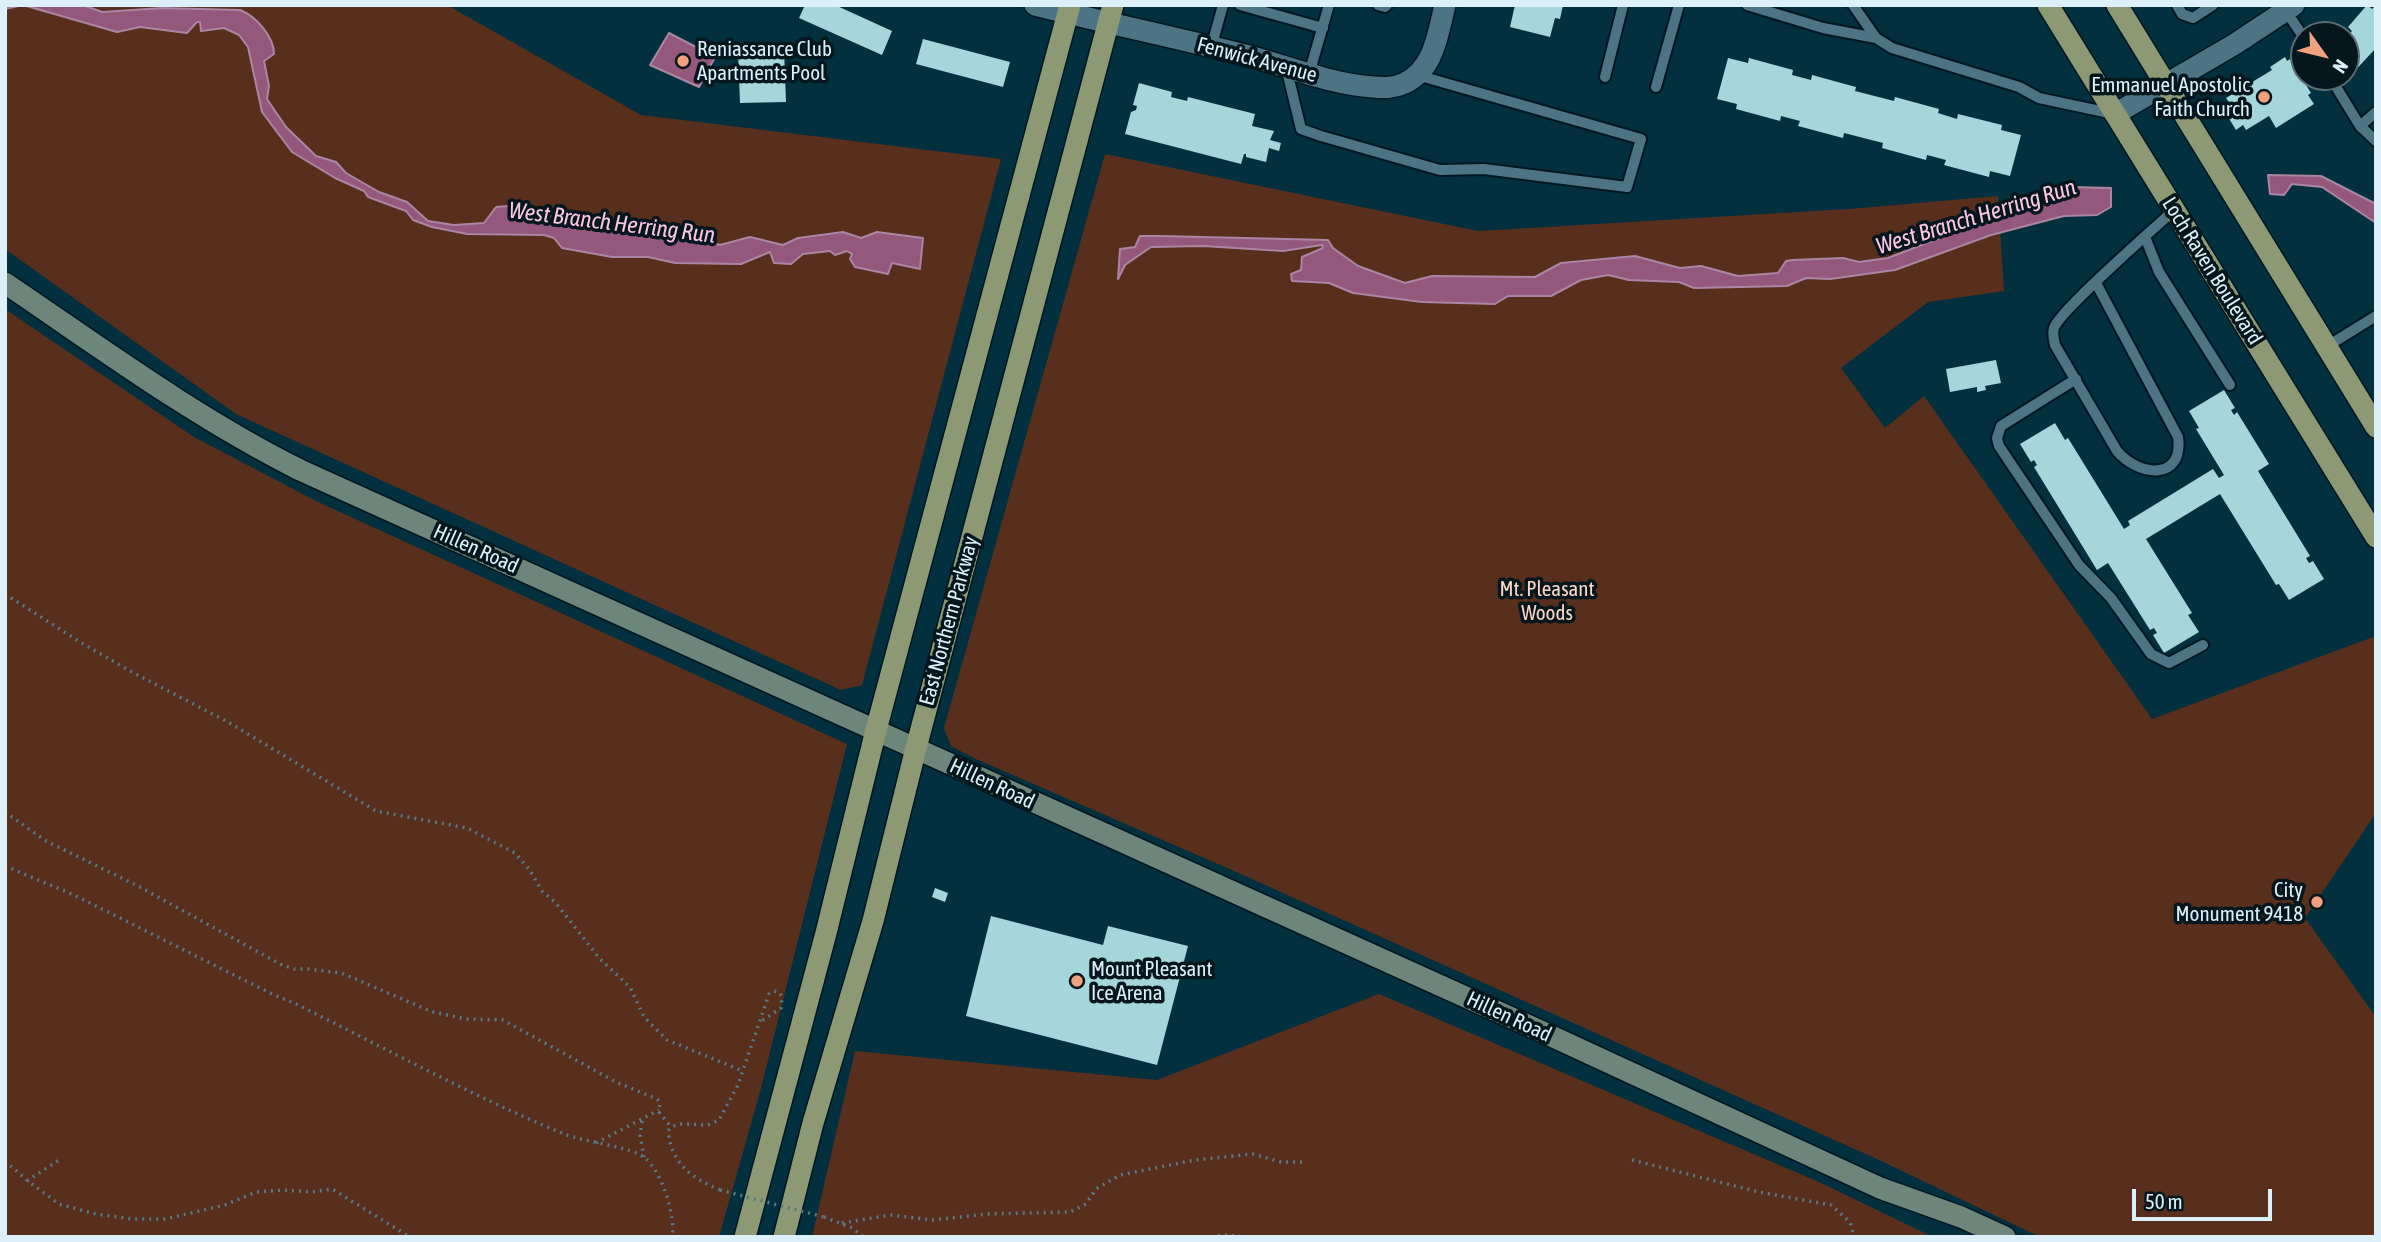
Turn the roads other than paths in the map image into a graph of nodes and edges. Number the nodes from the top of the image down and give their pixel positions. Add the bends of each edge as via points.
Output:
1 (1035, 5) edge
2 (1223, 5) edge
3 (1240, 5) edge
4 (1329, 5) edge
5 (1378, 5) edge
6 (1387, 5) edge
7 (1445, 5) edge
8 (1623, 5) edge
9 (1679, 5) edge
10 (1747, 5) edge
11 (1790, 5) edge
12 (1853, 5) edge
13 (2048, 5) edge
14 (2118, 5) edge
15 (2176, 5) edge
16 (2213, 5) edge
17 (2287, 7) edge
18 (1069, 9) edge
19 (1111, 14) edge
20 (1786, 17) junction
21 (1322, 28) junction
22 (1875, 38) junction
23 (1211, 48) junction
24 (1286, 67) junction
25 (1309, 74) junction
26 (1605, 77) dead end
27 (1412, 79) junction
28 (2166, 85) junction
29 (1656, 87) dead end
30 (2339, 91) edge
31 (2376, 112) edge
32 (2115, 114) junction
33 (2360, 126) junction
34 (2376, 141) edge
35 (2175, 209) junction
36 (2146, 237) junction
37 (5, 283) edge
38 (2096, 284) junction
39 (2376, 316) edge
40 (2326, 347) junction
41 (2076, 379) junction
42 (2230, 385) dead end
43 (2376, 427) edge
44 (2376, 537) edge
45 (2203, 645) dead end
46 (876, 730) junction
47 (916, 747) junction
48 (745, 1237) edge
49 (784, 1237) edge
50 (2005, 1237) edge

1 - 18 street, Fenwick Avenue
2 - 23 lane
3 - 21 lane
4 - 21 lane
5 - 6 lane
7 - 27 street via 1426,64
8 - 26 lane
9 - 29 lane
10 - 20 lane
11 - 20 lane
12 - 22 lane
13 - 32 main road, Loch Raven Boulevard
14 - 28 main road
15 - 16 lane via 2182,14 2193,18
17 - 28 street
18 - 19 street, Fenwick Avenue
18 - 46 main road, East Northern Parkway
19 - 23 street, Fenwick Avenue
19 - 47 main road, East Northern Parkway
20 - 22 lane
21 - 25 lane
22 - 32 lane via 1892,48 2019,87 2039,98
23 - 24 street, Fenwick Avenue
24 - 25 street, Fenwick Avenue
24 - 27 lane via 1301,129 1440,170 1484,169 1627,187 1641,139
25 - 27 street, Fenwick Avenue via 1393,88
28 - 32 street
28 - 40 main road
30 - 33 lane
31 - 33 lane
32 - 35 main road, Loch Raven Boulevard
33 - 34 lane
35 - 36 lane
35 - 44 main road, Loch Raven Boulevard
36 - 38 lane
36 - 42 lane via 2159,272
37 - 46 street, Hillen Road via 263,452
38 - 41 lane via 2060,317 2053,330 2055,345
38 - 41 lane via 2174,426 2180,449 2175,460 2155,472 2126,461
39 - 40 lane
40 - 43 main road
41 - 45 lane via 2001,426 1999,446 2079,565 2111,598 2151,654 2169,663
46 - 47 street, Hillen Road
46 - 48 main road, East Northern Parkway
47 - 49 main road, East Northern Parkway via 873,921
47 - 50 street, Hillen Road via 1880,1188

